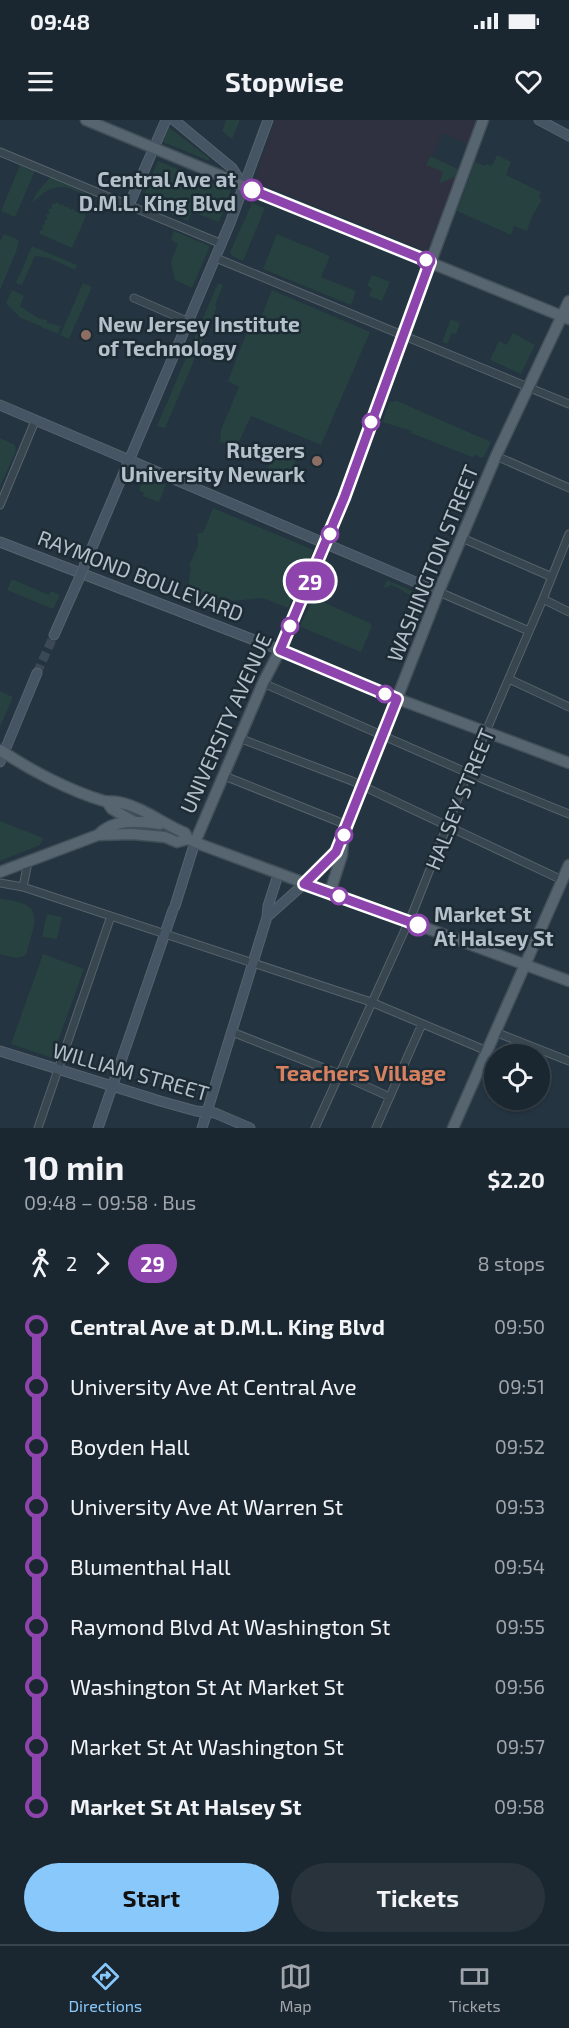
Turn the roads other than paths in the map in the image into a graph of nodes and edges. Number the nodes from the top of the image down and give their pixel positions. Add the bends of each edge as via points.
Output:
1 (89, 120) edge
2 (166, 120) edge
3 (174, 120) edge
4 (268, 120) edge
5 (483, 120) edge
6 (540, 120) edge
7 (569, 136) edge
8 (153, 148) junction
9 (0, 152) edge
10 (244, 187) junction
11 (129, 204) junction
12 (222, 244) junction
13 (216, 258) junction
14 (430, 262) junction
15 (134, 298) dead end
16 (569, 301) edge
17 (565, 317) edge
18 (189, 322) junction
19 (404, 336) junction
20 (527, 387) junction
21 (569, 404) edge
22 (0, 405) edge
23 (35, 421) junction
24 (496, 456) junction
25 (130, 461) junction
26 (569, 488) edge
27 (0, 505) edge
28 (569, 534) edge
29 (462, 538) junction
30 (0, 542) edge
31 (326, 543) junction
32 (552, 576) junction
33 (439, 592) junction
34 (543, 599) junction
35 (569, 612) edge
36 (529, 631) junction
37 (54, 635) tunnel mouth
38 (280, 650) junction
39 (37, 673) tunnel mouth
40 (509, 679) junction
41 (263, 683) junction
42 (397, 699) junction
43 (569, 707) edge
44 (486, 733) junction
45 (383, 736) junction
46 (238, 738) junction
47 (1, 755) edge
48 (569, 763) edge
49 (468, 773) junction
50 (222, 776) junction
51 (362, 786) junction
52 (106, 802) junction
53 (569, 814) edge
54 (134, 821) junction
55 (165, 825) junction
56 (447, 826) junction
57 (345, 831) junction
58 (98, 835) junction
59 (165, 837) junction
60 (192, 841) junction
61 (28, 862) junction
62 (569, 867) edge
63 (0, 872) edge
64 (279, 875) junction
65 (562, 880) junction
66 (0, 883) edge
67 (304, 884) junction
68 (23, 887) junction
69 (330, 892) junction
70 (111, 916) junction
71 (267, 917) junction
72 (409, 921) junction
73 (165, 934) junction
74 (253, 963) junction
75 (525, 964) junction
76 (569, 981) edge
77 (371, 1002) junction
78 (422, 1024) junction
79 (232, 1032) junction
80 (495, 1032) junction
81 (490, 1044) edge
82 (484, 1050) edge
83 (0, 1052) edge
84 (484, 1058) edge
85 (569, 1061) edge
86 (58, 1069) junction
87 (339, 1074) junction
88 (112, 1086) junction
89 (390, 1097) junction
90 (207, 1112) junction
91 (38, 1128) edge
92 (98, 1128) edge
93 (202, 1128) edge
94 (250, 1128) edge
95 (315, 1128) edge
96 (376, 1128) edge
97 (453, 1128) edge

1 - 8 main road
2 - 8 street
3 - 10 street via 232,168
4 - 10 street
5 - 14 main road, UNIVERSITY AVENUE
6 - 7 street
8 - 10 main road
8 - 11 street
9 - 11 street
10 - 12 street
10 - 14 main road
11 - 12 street
12 - 13 street
13 - 18 street
13 - 19 street
14 - 17 main road
14 - 19 main road, UNIVERSITY AVENUE
15 - 18 street
16 - 17 main road, WASHINGTON STREET
17 - 20 main road, WASHINGTON STREET
18 - 25 street
19 - 20 street
19 - 31 main road, UNIVERSITY AVENUE
20 - 21 street
20 - 24 main road, WASHINGTON STREET
22 - 23 street
23 - 25 street
23 - 27 street
24 - 26 street
24 - 29 main road, WASHINGTON STREET
25 - 31 street
25 - 37 street, bridge
28 - 32 street, HALSEY STREET
29 - 32 street
29 - 33 main road, WASHINGTON STREET
30 - 38 street, RAYMOND BOULEVARD
31 - 33 street
31 - 38 main road, UNIVERSITY AVENUE
32 - 34 street, HALSEY STREET
33 - 36 street
33 - 42 main road, WASHINGTON STREET
34 - 35 street
34 - 36 street, HALSEY STREET
36 - 40 street, HALSEY STREET
38 - 41 main road, UNIVERSITY AVENUE
38 - 42 main road, RAYMOND BOULEVARD
39 - 47 street
40 - 43 street
40 - 44 street, HALSEY STREET
41 - 45 street
41 - 46 main road, UNIVERSITY AVENUE
42 - 44 main road, RAYMOND BOULEVARD
42 - 45 main road, WASHINGTON STREET
44 - 48 main road, RAYMOND BOULEVARD
44 - 49 street, HALSEY STREET
45 - 49 street
45 - 51 main road, WASHINGTON STREET
46 - 50 main road, UNIVERSITY AVENUE
46 - 51 street
47 - 52 main road
49 - 53 street
49 - 56 street, HALSEY STREET
50 - 57 street
50 - 60 main road, UNIVERSITY AVENUE
51 - 56 street
51 - 57 main road, WASHINGTON STREET
52 - 54 main road
52 - 55 main road via 118,802 160,819
54 - 55 main road
54 - 58 main road via 104,829
54 - 59 main road
55 - 60 main road via 185,833
56 - 65 street
56 - 72 street, HALSEY STREET
57 - 67 main road, WASHINGTON STREET via 336,852
57 - 69 main road
58 - 59 main road
58 - 61 main road
59 - 60 main road via 177,842
60 - 64 main road
60 - 73 street, UNIVERSITY AVENUE
61 - 63 main road
61 - 68 street
62 - 65 main road
64 - 67 main road
64 - 71 street
65 - 75 main road
66 - 68 street
67 - 69 main road
67 - 71 street, WASHINGTON STREET
68 - 70 street
69 - 72 main road
70 - 73 street
70 - 86 street
71 - 74 street
72 - 75 main road
72 - 77 street, HALSEY STREET
73 - 74 street
73 - 88 street, UNIVERSITY AVENUE
74 - 77 street
74 - 79 street
75 - 76 main road
75 - 80 main road
77 - 78 street
77 - 87 street, HALSEY STREET
78 - 82 street
78 - 89 street
79 - 87 street
79 - 90 street
80 - 81 main road
80 - 85 street
83 - 86 street, WILLIAM STREET
84 - 97 main road
86 - 88 street, WILLIAM STREET
86 - 91 street
87 - 89 street
87 - 95 street, HALSEY STREET
88 - 90 street, WILLIAM STREET
88 - 92 street, UNIVERSITY AVENUE
89 - 96 street
90 - 93 street
90 - 94 street, WILLIAM STREET

